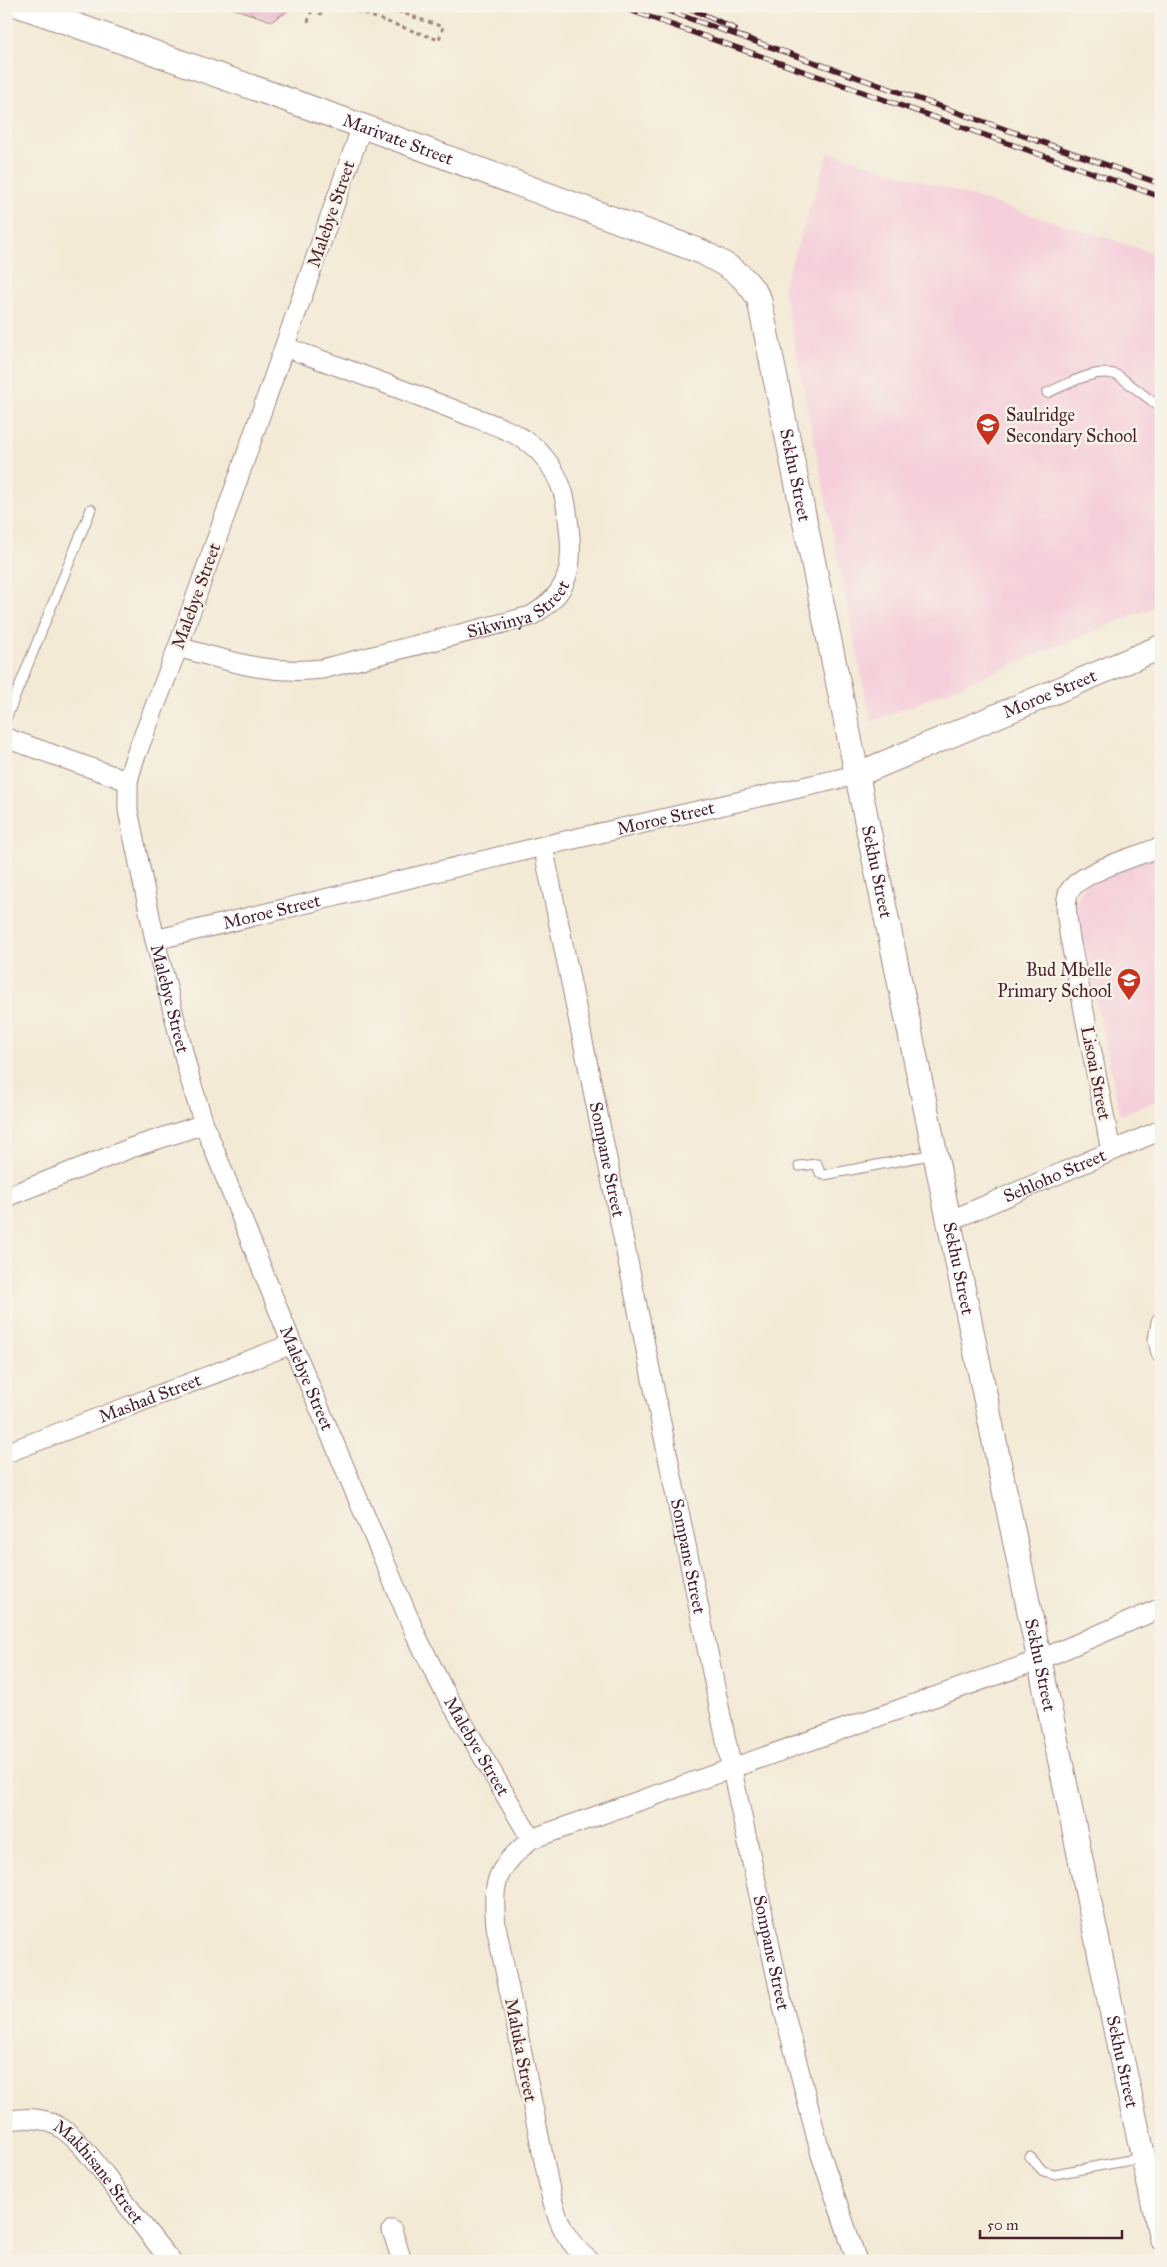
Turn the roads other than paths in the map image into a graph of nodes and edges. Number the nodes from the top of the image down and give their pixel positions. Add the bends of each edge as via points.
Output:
1 (21, 6) edge
2 (362, 126) junction
3 (759, 299) joint
4 (285, 347) junction
5 (1047, 393) dead end
6 (1161, 408) edge
7 (91, 509) dead end
8 (178, 647) junction
9 (1161, 647) edge
10 (6, 719) edge
11 (6, 738) edge
12 (856, 775) junction
13 (128, 781) junction
14 (543, 846) junction
15 (1161, 847) edge
16 (155, 940) junction
17 (204, 1124) junction
18 (1161, 1130) edge
19 (1111, 1151) junction
20 (935, 1154) junction
21 (799, 1166) dead end
22 (6, 1197) edge
23 (949, 1221) junction
24 (1160, 1323) edge
25 (292, 1344) junction
26 (1161, 1353) edge
27 (6, 1453) edge
28 (1161, 1608) edge
29 (1039, 1660) junction
30 (732, 1770) junction
31 (531, 1839) junction
32 (6, 2121) edge
33 (1030, 2157) dead end
34 (1143, 2157) junction
35 (392, 2230) dead end
36 (1161, 2237) edge
37 (172, 2261) edge
38 (402, 2261) edge
39 (590, 2261) edge
40 (856, 2261) edge

1 - 2 street, Marivate Street
2 - 3 street, Marivate Street via 702,252 749,282
2 - 4 street, Malebye Street
3 - 12 street, Sekhu Street
4 - 8 street, Malebye Street
4 - 8 street, Sikwinya Street via 509,431 543,454 566,498 572,559 567,578 561,592 548,606 531,616 322,669 295,672 266,670
5 - 6 lane via 1098,372 1111,372
7 - 10 lane
8 - 13 street, Malebye Street
9 - 12 street, Moroe Street
11 - 13 street
12 - 14 street, Moroe Street
12 - 20 street, Sekhu Street
13 - 16 street, Malebye Street via 128,810
14 - 16 street, Moroe Street
14 - 30 street, Sompane Street
15 - 19 street, Lisoai Street via 1088,875 1068,892 1066,904
16 - 17 street, Malebye Street
17 - 22 street via 131,1148
17 - 25 street, Malebye Street
18 - 19 street, Sehloho Street
19 - 23 street, Sehloho Street
20 - 21 lane via 824,1175 817,1164
20 - 23 street, Sekhu Street
23 - 29 street, Sekhu Street
24 - 26 street via 1158,1340
25 - 27 street, Mashad Street
25 - 31 street, Malebye Street via 415,1633 442,1687
28 - 29 street
29 - 30 street
29 - 34 street, Sekhu Street
30 - 31 street
30 - 40 street, Sompane Street via 784,2011 821,2154
31 - 39 street, Maluka Street via 505,1864 497,1878 494,1899 496,1926 553,2203 569,2241
32 - 37 street, Makhisane Street via 23,2117 58,2126 88,2154
33 - 34 lane via 1043,2171 1055,2174
34 - 36 street, Sekhu Street
35 - 38 street

